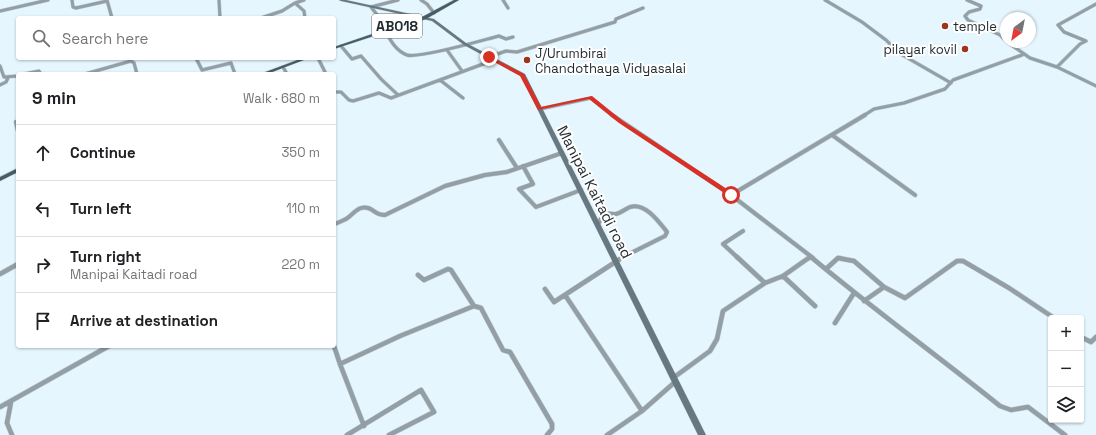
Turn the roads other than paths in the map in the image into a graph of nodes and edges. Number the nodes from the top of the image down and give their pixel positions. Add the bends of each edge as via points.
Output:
1 (48, 0) edge
2 (72, 0) edge
3 (219, 0) edge
4 (304, 0) edge
5 (341, 0) edge
6 (398, 0) edge
7 (421, 0) edge
8 (457, 0) edge
9 (503, 0) edge
10 (825, 0) edge
11 (967, 0) edge
12 (107, 1) edge
13 (384, 2) edge
14 (295, 3) junction
15 (1096, 4) edge
16 (371, 7) junction
17 (508, 8) dead end
18 (643, 8) dead end
19 (0, 12) edge
20 (434, 13) junction
21 (111, 16) edge
22 (220, 16) edge
23 (266, 16) edge
24 (305, 16) edge
25 (424, 18) junction
26 (386, 30) junction
27 (1000, 35) edge
28 (513, 37) dead end
29 (465, 44) junction
30 (340, 46) junction
31 (336, 47) edge
32 (1014, 48) edge
33 (447, 50) junction
34 (1022, 54) junction
35 (492, 59) junction
36 (121, 60) edge
37 (197, 60) edge
38 (301, 60) edge
39 (319, 60) edge
40 (120, 64) junction
41 (283, 66) junction
42 (1057, 66) junction
43 (0, 68) edge
44 (462, 71) junction
45 (92, 72) edge
46 (136, 72) edge
47 (235, 72) edge
48 (267, 72) edge
49 (286, 72) edge
50 (325, 72) edge
51 (16, 76) edge
52 (8, 78) junction
53 (440, 80) junction
54 (951, 83) junction
55 (0, 85) edge
56 (1096, 86) edge
57 (336, 92) edge
58 (398, 95) junction
59 (463, 98) dead end
60 (540, 109) junction
61 (832, 135) junction
62 (499, 140) dead end
63 (562, 153) junction
64 (523, 166) junction
65 (517, 168) junction
66 (16, 171) edge
67 (0, 179) edge
68 (581, 190) junction
69 (731, 195) junction
70 (914, 195) dead end
71 (336, 223) edge
72 (598, 225) junction
73 (742, 231) dead end
74 (811, 257) junction
75 (616, 261) junction
76 (16, 265) edge
77 (826, 269) junction
78 (0, 274) edge
79 (418, 275) dead end
80 (782, 276) junction
81 (765, 283) junction
82 (884, 287) junction
83 (545, 289) dead end
84 (854, 293) junction
85 (565, 295) junction
86 (864, 301) junction
87 (474, 306) junction
88 (815, 306) dead end
89 (1050, 315) edge
90 (835, 323) dead end
91 (1096, 337) edge
92 (1084, 338) edge
93 (105, 348) edge
94 (335, 348) edge
95 (340, 364) junction
96 (674, 380) junction
97 (12, 402) junction
98 (0, 407) edge
99 (642, 411) junction
100 (364, 426) junction
101 (12, 435) edge
102 (347, 435) edge
103 (389, 435) edge
104 (547, 435) edge
105 (607, 435) edge
106 (702, 435) edge
107 (1065, 435) edge

1 - 19 street
2 - 12 street via 73,8
3 - 22 street
4 - 14 street
5 - 16 main road, Manipai Kaitadi road
6 - 13 street
7 - 20 street
8 - 20 main road, AB018
9 - 17 street
10 - 54 street via 862,22 899,53
11 - 27 street via 980,6 980,9 965,16 968,20
12 - 21 street
13 - 16 street
14 - 23 street
14 - 24 street via 304,11
15 - 42 street via 1058,26 1064,32 1086,41
16 - 25 main road, Manipai Kaitadi road
16 - 26 street
18 - 35 street via 616,19 615,22 583,33 517,52 506,51
20 - 25 main road, AB018
25 - 26 main road, AB018
25 - 29 main road, Manipai Kaitadi road via 438,23
26 - 30 main road, AB018
26 - 33 street via 392,42 409,56
28 - 29 street via 506,39 499,36
29 - 33 street
29 - 35 main road, Manipai Kaitadi road
30 - 31 main road, AB018
30 - 58 street via 352,59 361,56
32 - 34 street
33 - 44 street
34 - 42 street
34 - 54 street via 969,73
35 - 44 street
35 - 60 main road, Manipai Kaitadi road via 522,75
36 - 40 street
37 - 47 street via 202,70 231,64
38 - 41 main road
39 - 50 street
40 - 45 street
40 - 46 street via 131,61
41 - 48 main road
41 - 49 street
42 - 56 street
43 - 52 street via 4,77
44 - 53 street
51 - 52 street
52 - 55 street via 8,81
53 - 58 street
53 - 59 street
54 - 61 street via 945,88 904,103 874,109
57 - 58 street via 341,92 353,101 379,93 389,98
60 - 63 main road, Manipai Kaitadi road
60 - 69 street via 590,98 621,122
61 - 69 street
61 - 70 street
62 - 65 street
63 - 64 street
63 - 68 main road, Manipai Kaitadi road
64 - 65 street
64 - 68 street via 533,184 519,189 536,207
65 - 71 street via 445,186 385,215 379,216 371,208 361,207 354,210 348,218
66 - 67 main road
68 - 72 main road, Manipai Kaitadi road
69 - 74 street
72 - 75 main road, Manipai Kaitadi road
72 - 75 street via 603,214 618,213 636,206 646,211 667,232 665,236
73 - 81 street via 724,244 724,247
74 - 77 street
74 - 80 street
75 - 85 street
75 - 96 main road, Manipai Kaitadi road
76 - 78 street
77 - 82 street via 838,258 849,259
77 - 84 street
79 - 87 street via 424,280 450,270
80 - 81 street
80 - 88 street
81 - 96 street via 723,311 717,339 710,351
82 - 86 street
82 - 89 street via 906,298 958,261 963,261
83 - 85 street via 554,302
84 - 86 street
84 - 90 street
85 - 99 street
86 - 107 street via 1006,410 1028,407
87 - 95 street
87 - 104 street via 481,308 503,350 510,352 525,376 552,424 552,429
91 - 92 street via 1091,342
93 - 97 street
94 - 95 street
95 - 100 street
96 - 99 street
96 - 106 main road, Manipai Kaitadi road
97 - 98 street
97 - 101 street via 7,423
99 - 105 street
100 - 102 street
100 - 103 street via 421,390 434,412

